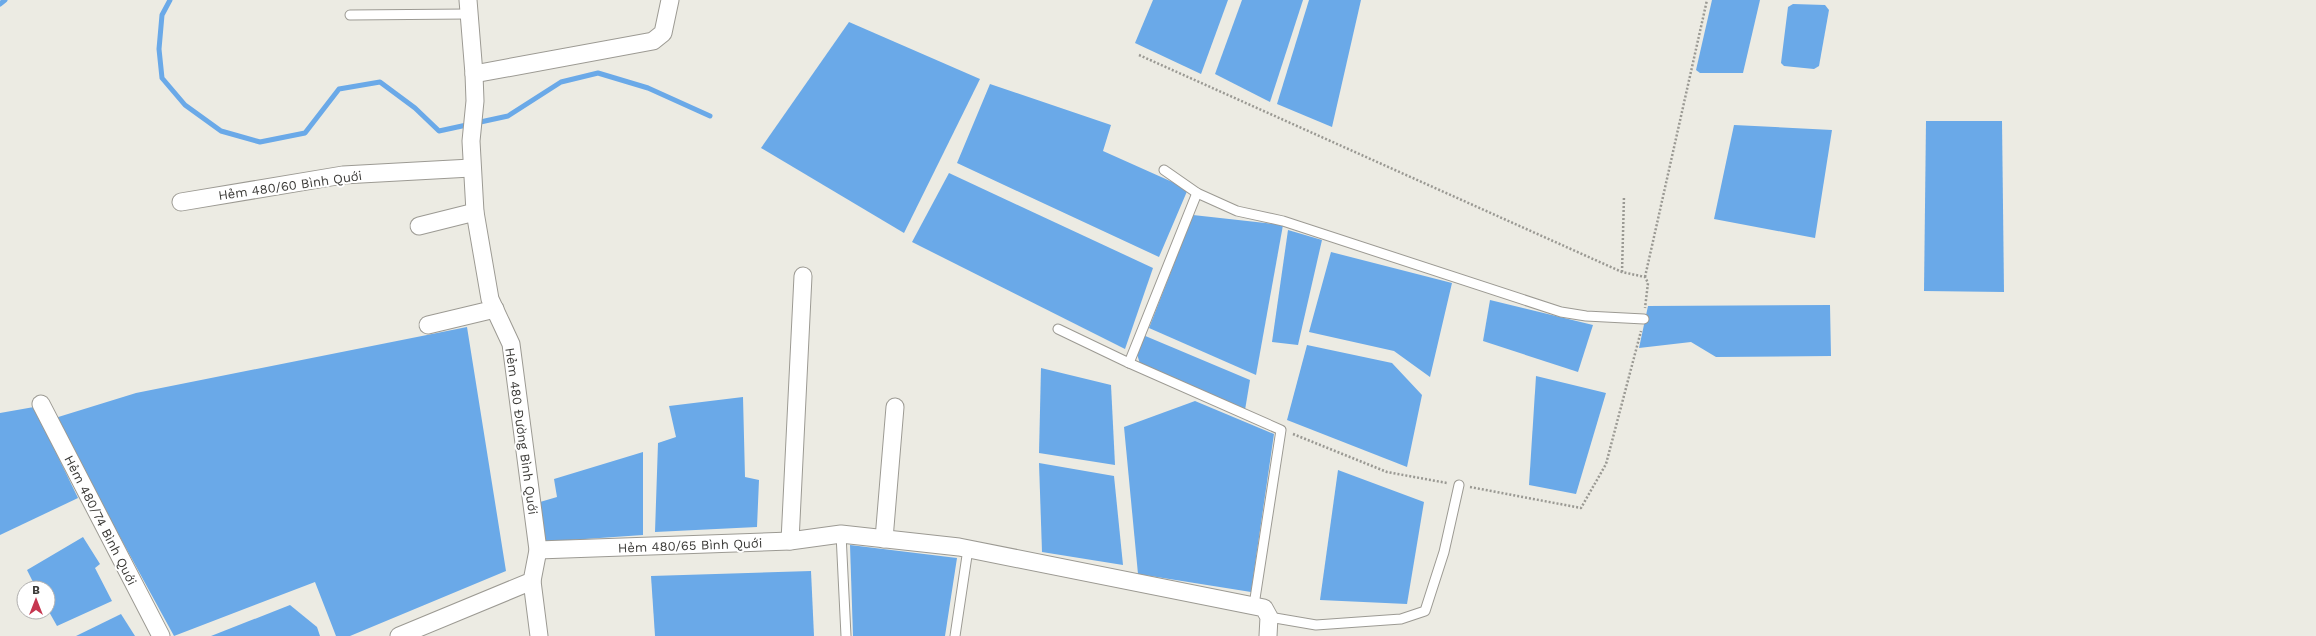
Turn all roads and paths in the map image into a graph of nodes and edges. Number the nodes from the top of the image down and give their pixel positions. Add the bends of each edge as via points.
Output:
1 (670, 0) edge
2 (1707, 0) edge
3 (468, 7) edge
4 (350, 15) dead end
5 (1139, 54) dead end
6 (474, 74) junction
7 (471, 168) junction
8 (1164, 170) dead end
9 (1197, 193) junction
10 (1624, 196) dead end
11 (181, 202) dead end
12 (475, 212) junction
13 (419, 226) dead end
14 (1622, 272) junction
15 (803, 276) dead end
16 (1645, 277) junction
17 (495, 309) junction
18 (1644, 319) junction
19 (428, 325) dead end
20 (1058, 329) dead end
21 (1129, 363) junction
22 (42, 404) dead end
23 (894, 408) dead end
24 (1281, 430) junction
25 (1460, 485) junction
26 (842, 534) junction
27 (884, 539) junction
28 (790, 541) junction
29 (968, 549) junction
30 (538, 550) junction
31 (532, 581) junction
32 (1254, 605) junction
33 (1270, 617) junction
34 (161, 636) edge
35 (399, 636) edge
36 (539, 636) edge
37 (846, 636) edge
38 (955, 636) edge
39 (1268, 636) edge

1 - 6 street via 663,33 652,41
2 - 16 path
3 - 4 lane
3 - 6 street, Hẻm 480 Đường Bình Quới
5 - 14 path
6 - 7 street, Hẻm 480 Đường Bình Quới
7 - 11 street, Hẻm 480/60 Bình Quới via 343,175
7 - 12 street, Hẻm 480 Đường Bình Quới
8 - 9 lane
9 - 18 lane via 1237,211 1283,221 1560,312
9 - 21 lane
10 - 14 path
12 - 13 street
12 - 17 street, Hẻm 480 Đường Bình Quới via 490,298
14 - 16 path
15 - 28 street
16 - 18 path via 1648,283
17 - 19 street
17 - 30 street, Hẻm 480 Đường Bình Quới via 511,344
18 - 25 path via 1606,464 1581,508
20 - 21 lane
21 - 24 lane
22 - 34 street, Hẻm 480/74 Bình Quới
23 - 27 street
24 - 25 path via 1387,472
24 - 32 lane
25 - 33 lane via 1444,552 1425,611 1400,619 1316,625
26 - 27 street, Hẻm 480/65 Bình Quới
26 - 28 street, Hẻm 480/65 Bình Quới
26 - 37 lane
27 - 29 street, Hẻm 480/65 Bình Quới
28 - 30 street, Hẻm 480/65 Bình Quới
29 - 32 street, Hẻm 480/65 Bình Quới
29 - 38 lane
30 - 31 street, Hẻm 480 Đường Bình Quới
31 - 35 street
31 - 36 street, Hẻm 480 Đường Bình Quới
32 - 33 street via 1264,608
33 - 39 street

